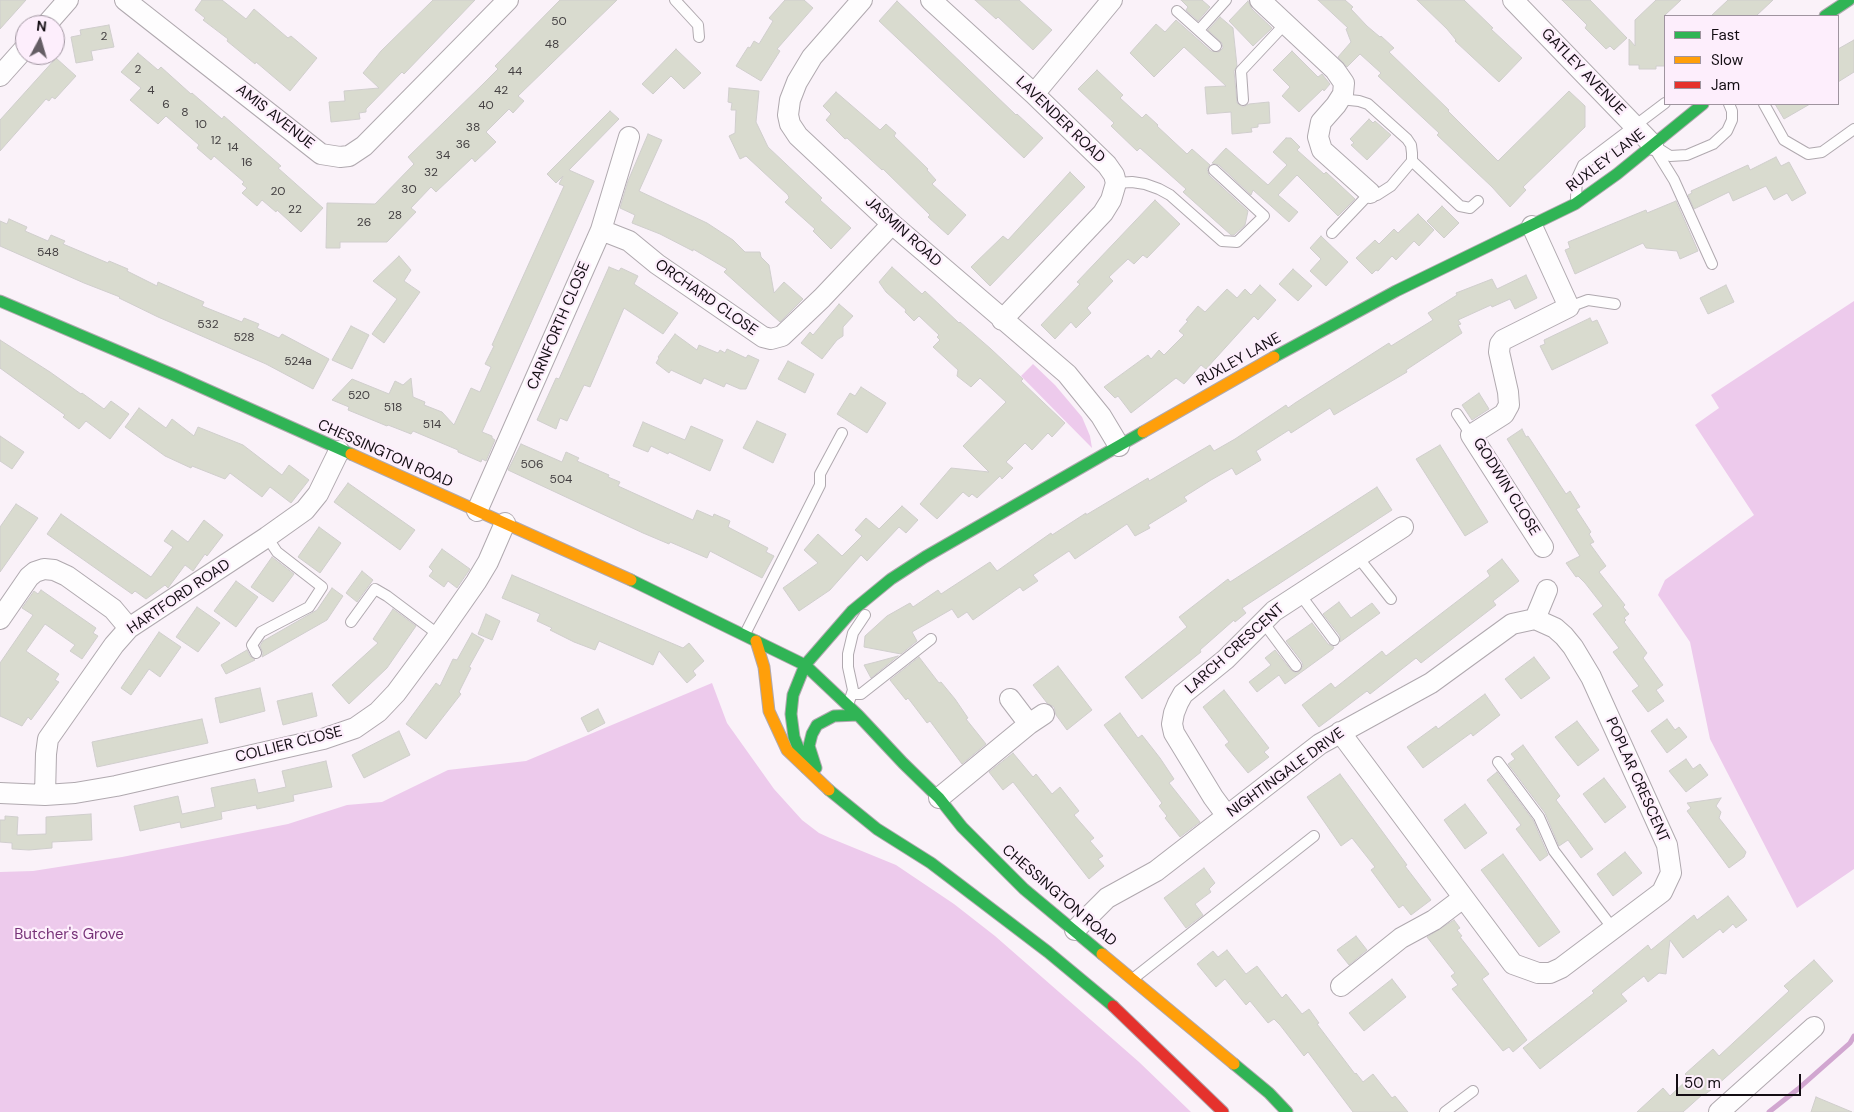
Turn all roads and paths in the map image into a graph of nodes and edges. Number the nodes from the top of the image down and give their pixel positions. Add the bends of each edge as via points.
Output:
1 (68, 0) edge
2 (125, 0) edge
3 (508, 0) edge
4 (675, 0) edge
5 (862, 0) edge
6 (931, 0) edge
7 (1112, 0) edge
8 (1226, 0) edge
9 (1260, 0) edge
10 (1513, 0) edge
11 (1849, 0) edge
12 (1177, 11) dead end
13 (55, 15) edge
14 (1826, 15) edge
15 (1285, 24) junction
16 (1199, 30) junction
17 (698, 37) dead end
18 (1216, 46) dead end
19 (15, 59) edge
20 (0, 76) edge
21 (1034, 94) junction
22 (1340, 99) junction
23 (1243, 100) dead end
24 (1664, 103) edge
25 (1702, 105) edge
26 (1729, 105) edge
27 (1765, 105) edge
28 (1635, 125) junction
29 (1854, 128) edge
30 (629, 137) dead end
31 (1653, 145) junction
32 (1412, 161) junction
33 (1214, 170) dead end
34 (1116, 183) junction
35 (1370, 193) junction
36 (1478, 201) dead end
37 (1576, 204) junction
38 (892, 224) junction
39 (1532, 226) junction
40 (601, 230) junction
41 (1332, 233) dead end
42 (1712, 264) dead end
43 (0, 301) edge
44 (1615, 304) dead end
45 (1569, 307) junction
46 (1002, 320) junction
47 (1457, 414) dead end
48 (842, 433) dead end
49 (1471, 435) junction
50 (1119, 446) junction
51 (339, 450) junction
52 (477, 511) junction
53 (505, 523) junction
54 (1403, 527) dead end
55 (267, 538) junction
56 (1543, 548) dead end
57 (1358, 556) junction
58 (891, 579) junction
59 (1547, 590) dead end
60 (1299, 593) junction
61 (1391, 598) dead end
62 (0, 619) edge
63 (1535, 619) junction
64 (351, 622) dead end
65 (1263, 622) junction
66 (129, 628) junction
67 (439, 635) junction
68 (745, 635) junction
69 (931, 639) dead end
70 (1334, 640) dead end
71 (756, 641) junction
72 (256, 654) dead end
73 (805, 665) junction
74 (1296, 666) dead end
75 (850, 699) junction
76 (1010, 699) dead end
77 (858, 715) junction
78 (1340, 732) junction
79 (1498, 762) dead end
80 (806, 768) junction
81 (829, 791) junction
82 (0, 793) edge
83 (45, 794) junction
84 (939, 798) junction
85 (1227, 816) junction
86 (1314, 836) dead end
87 (1464, 898) junction
88 (1075, 930) junction
89 (1614, 930) junction
90 (1133, 979) junction
91 (1341, 986) dead end
92 (1814, 1027) dead end
93 (1473, 1091) dead end
94 (1732, 1108) edge
95 (1223, 1112) edge
96 (1287, 1112) edge
97 (1445, 1112) edge

1 - 13 street
2 - 3 street, AMIS AVENUE via 321,154 340,157 349,156 364,146
4 - 17 lane via 698,25
5 - 38 street, JASMIN ROAD via 812,57 797,82 788,115 798,136
6 - 21 street, LAVENDER ROAD
7 - 21 street
8 - 16 lane
9 - 15 street
10 - 28 street, GATLEY AVENUE
11 - 14 main road
12 - 16 lane
15 - 22 street via 1335,70 1344,83
15 - 23 lane via 1241,71
16 - 18 lane
19 - 20 street
21 - 34 street, LAVENDER ROAD via 1107,165
22 - 32 lane via 1368,104 1407,139 1411,145
22 - 35 street via 1321,122 1318,137 1322,150
24 - 28 lane
25 - 31 main road, RUXLEY LANE
26 - 31 lane via 1732,120 1727,131 1713,144 1687,155 1670,156
27 - 29 lane via 1784,140 1808,154 1822,152
28 - 31 street, GATLEY AVENUE
28 - 37 lane via 1583,165 1577,178
30 - 40 street, CARNFORTH CLOSE
31 - 37 main road, RUXLEY LANE
31 - 42 lane via 1674,180
32 - 35 lane via 1383,193
32 - 36 lane via 1460,206 1470,208
33 - 34 lane via 1264,216 1237,242 1222,242 1159,189 1132,182
34 - 46 street via 1102,214
35 - 41 lane
37 - 39 main road, RUXLEY LANE
38 - 40 street, ORCHARD CLOSE via 782,336 771,338 763,336 657,264 629,241
38 - 46 street, JASMIN ROAD
39 - 45 street
39 - 50 main road, RUXLEY LANE via 1396,291
40 - 52 street, CARNFORTH CLOSE
43 - 51 main road, CHESSINGTON ROAD
44 - 45 lane via 1588,300
45 - 49 street, GODWIN CLOSE via 1503,340 1499,352 1509,405 1504,414
46 - 50 street, JASMIN ROAD via 1066,374
47 - 49 lane
48 - 68 lane via 820,474 820,485
49 - 56 street, GODWIN CLOSE
50 - 58 main road, RUXLEY LANE
51 - 52 main road, CHESSINGTON ROAD
51 - 55 street, HARTFORD ROAD via 318,494 305,510
52 - 53 main road, CHESSINGTON ROAD
53 - 67 street, COLLIER CLOSE via 488,562
53 - 68 main road, CHESSINGTON ROAD
54 - 57 street, LARCH CRESCENT
55 - 66 street, HARTFORD ROAD
55 - 72 lane via 277,552 322,588 310,606 261,632 252,646
57 - 60 street, LARCH CRESCENT
57 - 61 lane
58 - 73 main road, RUXLEY LANE via 852,611
58 - 75 lane via 886,596 860,621 853,633 848,654 853,690
59 - 63 street
60 - 65 street, LARCH CRESCENT
60 - 70 lane
62 - 66 street via 29,577 44,569 67,576 113,609
63 - 78 street, NIGHTINGALE DRIVE via 1512,624 1431,683
63 - 89 street, POPLAR CRESCENT via 1555,628 1583,663 1668,845 1671,873 1662,892
64 - 67 lane via 375,589
65 - 74 lane
65 - 85 street, LARCH CRESCENT via 1226,659 1183,694 1174,713 1174,733
66 - 83 street, HARTFORD ROAD via 48,739
67 - 83 street, COLLIER CLOSE via 378,712 355,728 323,739 116,786
68 - 71 main road, CHESSINGTON ROAD
69 - 75 lane via 861,694
71 - 73 main road, CHESSINGTON ROAD
71 - 80 main road via 764,667 769,711 787,750
73 - 75 main road, CHESSINGTON ROAD
73 - 80 main road via 793,695 791,714 794,737
75 - 77 main road, CHESSINGTON ROAD
76 - 84 street via 1037,719
77 - 81 main road via 834,716 816,725 812,734 809,746 816,768
77 - 84 main road, CHESSINGTON ROAD
78 - 85 street, NIGHTINGALE DRIVE
78 - 87 street, POPLAR CRESCENT
79 - 89 lane via 1539,817 1554,851
80 - 81 main road
81 - 95 main road via 877,829 937,867 1048,952 1125,1016
82 - 83 street, COLLIER CLOSE
84 - 88 main road, CHESSINGTON ROAD via 962,827 1024,889
85 - 88 street, NIGHTINGALE DRIVE via 1156,871 1107,898
86 - 90 lane
87 - 89 street, POPLAR CRESCENT via 1513,964 1538,973 1550,973 1561,968
87 - 91 street via 1401,938
88 - 90 main road, CHESSINGTON ROAD
90 - 96 main road, CHESSINGTON ROAD
92 - 94 street
93 - 97 lane

